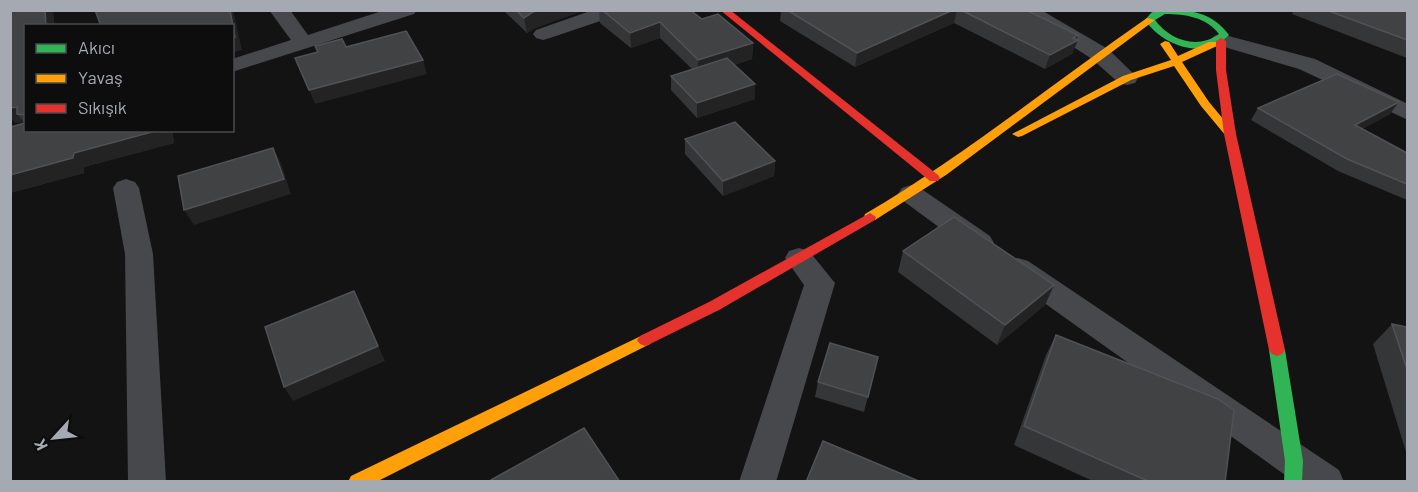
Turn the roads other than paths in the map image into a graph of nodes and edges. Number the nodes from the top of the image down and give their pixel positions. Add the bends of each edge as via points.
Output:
1 (279, 10) edge
2 (407, 10) edge
3 (614, 10) edge
4 (724, 10) edge
5 (1026, 10) edge
6 (1162, 11) edge
7 (1150, 20) junction
8 (1233, 20) dead end
9 (1159, 33) junction
10 (543, 34) dead end
11 (1220, 40) junction
12 (303, 43) junction
13 (1100, 54) junction
14 (1175, 62) junction
15 (234, 65) edge
16 (1127, 78) junction
17 (1407, 113) edge
18 (1230, 134) junction
19 (922, 186) junction
20 (126, 188) dead end
21 (799, 258) junction
22 (1294, 471) edge
23 (147, 482) edge
24 (357, 482) edge
25 (757, 482) edge
26 (1326, 482) edge

1 - 12 street
2 - 12 street
3 - 10 street
4 - 19 street
5 - 13 street
6 - 7 street
6 - 11 street via 1187,12 1213,22 1221,28
7 - 9 street
7 - 13 street
8 - 11 street
9 - 11 street via 1185,44
9 - 14 street
11 - 14 street
11 - 17 street via 1307,64
11 - 18 street
12 - 15 street
13 - 16 street
13 - 19 street
14 - 16 street
14 - 18 street
16 - 19 street
18 - 22 street via 1282,375
19 - 21 street
19 - 22 street
20 - 23 street via 139,254
21 - 24 street via 714,306
21 - 25 street via 820,283
22 - 26 street

